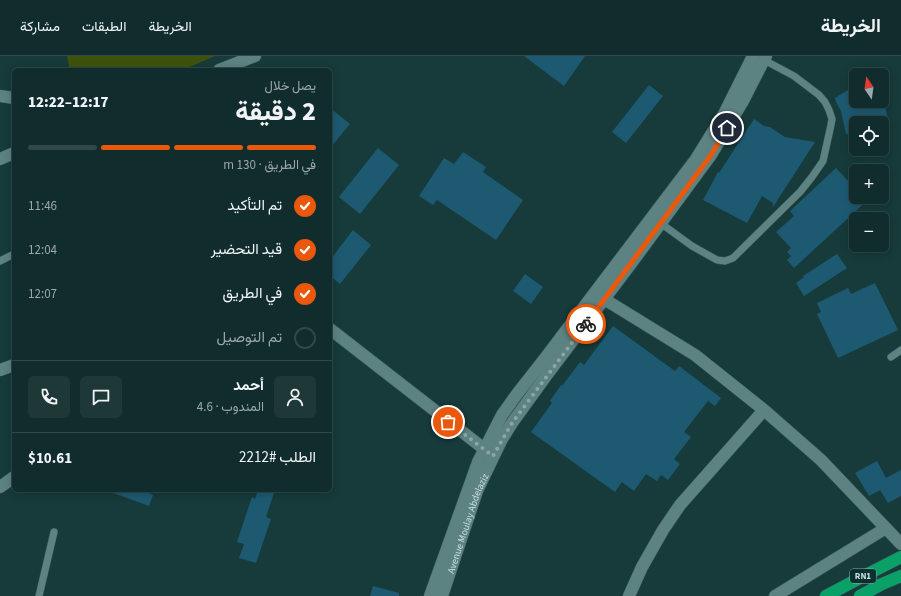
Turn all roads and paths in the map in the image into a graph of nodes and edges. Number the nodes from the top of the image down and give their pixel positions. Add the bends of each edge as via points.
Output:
1 (255, 56) edge
2 (761, 57) edge
3 (225, 68) edge
4 (0, 96) edge
5 (12, 98) edge
6 (12, 155) edge
7 (0, 159) edge
8 (656, 220) junction
9 (12, 255) edge
10 (0, 262) edge
11 (612, 280) junction
12 (604, 299) junction
13 (332, 331) edge
14 (901, 350) edge
15 (891, 357) dead end
16 (12, 366) edge
17 (0, 370) edge
18 (764, 410) junction
19 (489, 453) junction
20 (12, 478) edge
21 (0, 487) edge
22 (461, 523) junction
23 (886, 528) junction
24 (54, 532) dead end
25 (901, 544) edge
26 (901, 557) edge
27 (901, 576) edge
28 (39, 596) edge
29 (430, 596) edge
30 (442, 596) edge
31 (628, 596) edge
32 (775, 596) edge
33 (826, 596) edge
34 (860, 596) edge

1 - 3 street
2 - 8 street, Avenue Moulay Abdelaziz
2 - 8 lane via 794,76 825,102 832,120 823,161 800,192 733,258 716,260
4 - 5 street
6 - 7 street
8 - 11 street, Avenue Moulay Abdelaziz
9 - 10 lane
11 - 12 street, Avenue Moulay Abdelaziz
11 - 19 street, Avenue Moulay Abdelaziz via 517,394 502,416
12 - 18 street via 695,355
12 - 19 street, Avenue Moulay Abdelaziz
13 - 19 street
14 - 15 lane
16 - 17 street
18 - 23 street via 821,460
18 - 31 street via 680,505 663,530
19 - 22 street, Avenue Moulay Abdelaziz via 470,484
20 - 21 street
22 - 29 street, Avenue Moulay Abdelaziz
22 - 30 street, Avenue Moulay Abdelaziz
23 - 25 street
23 - 32 street
24 - 28 lane
26 - 33 highway, RN1
27 - 34 highway, RN1

